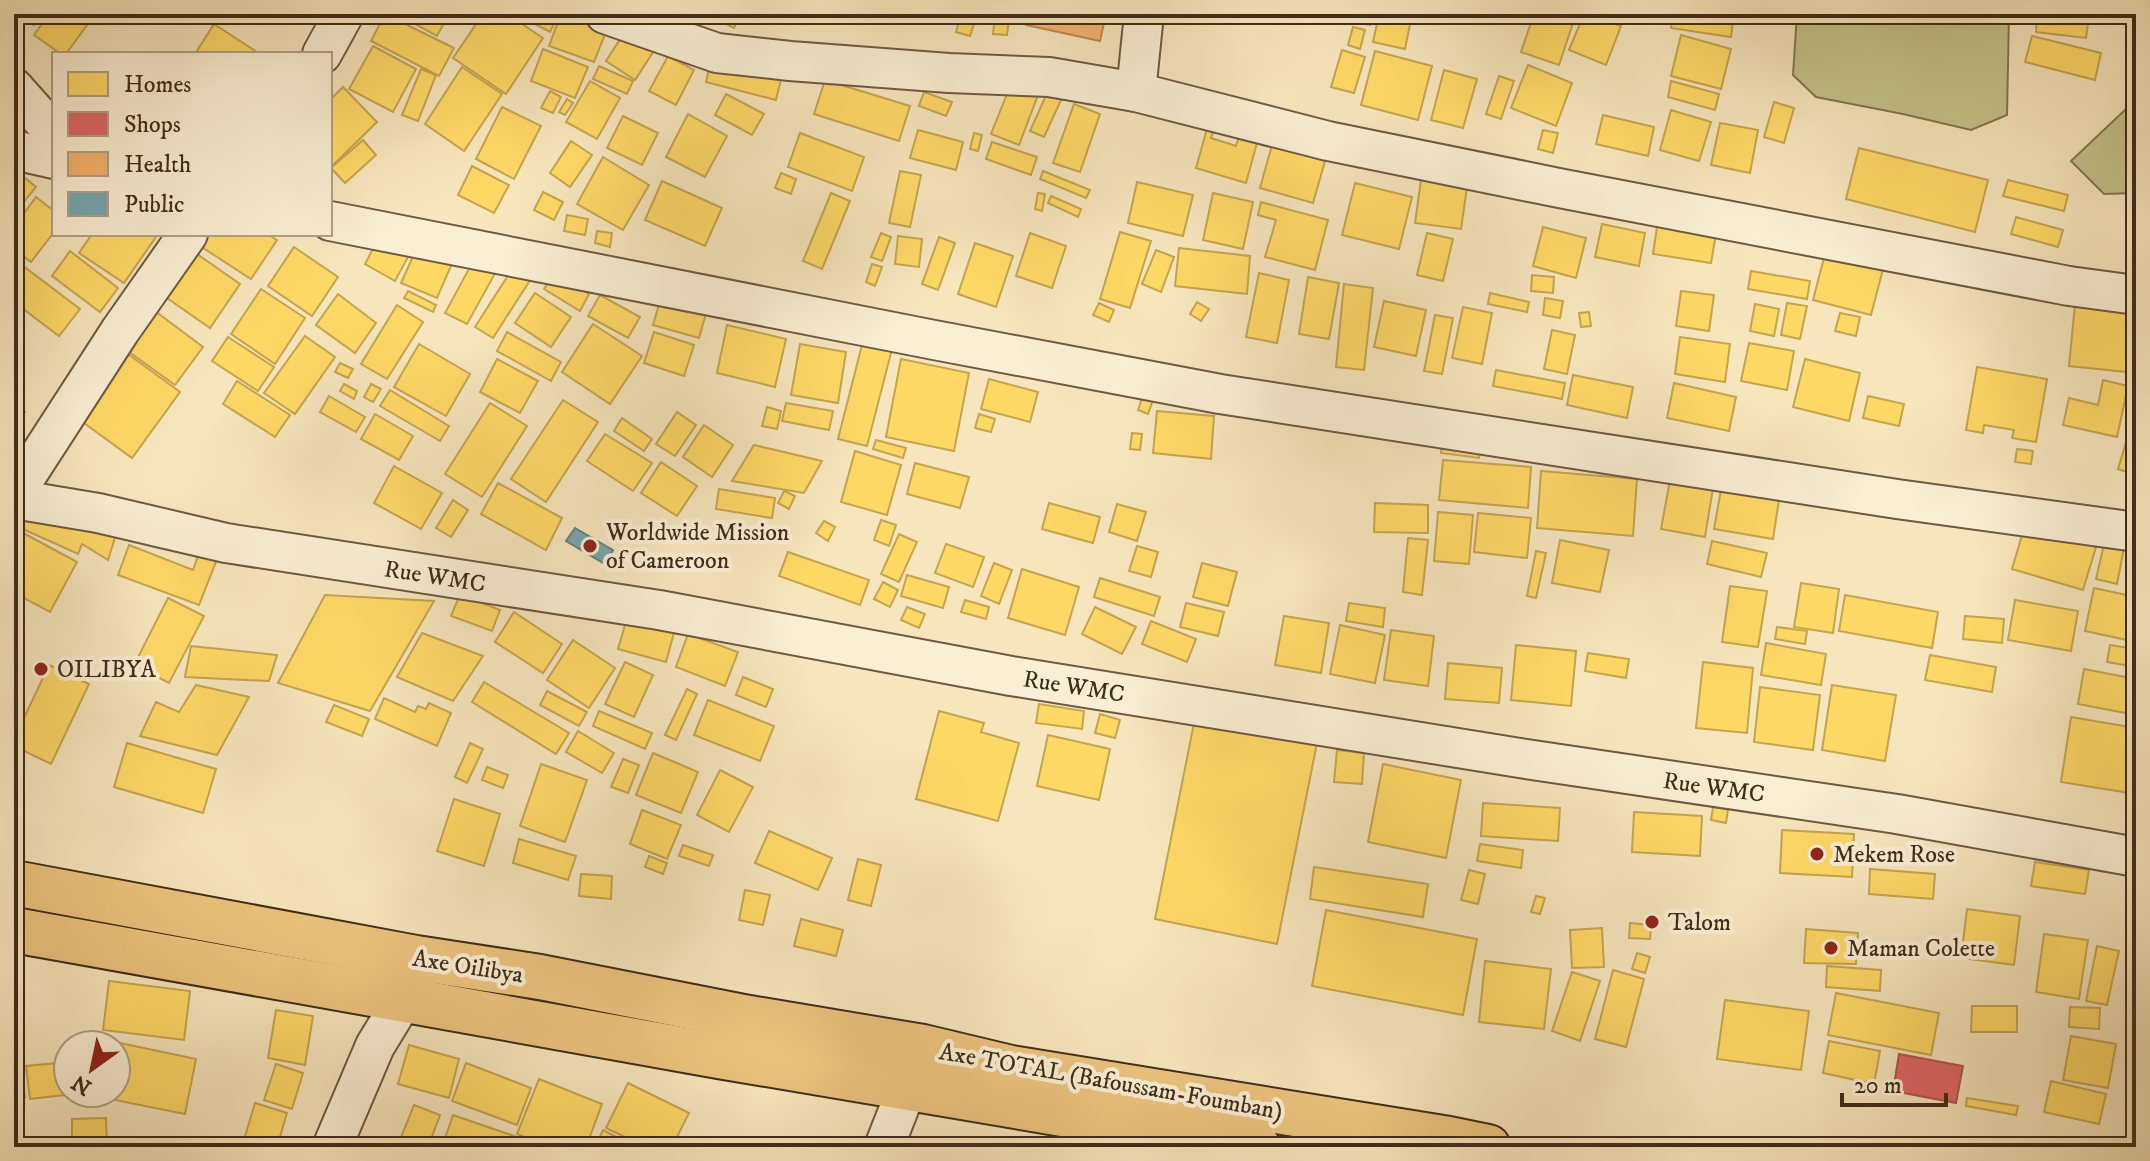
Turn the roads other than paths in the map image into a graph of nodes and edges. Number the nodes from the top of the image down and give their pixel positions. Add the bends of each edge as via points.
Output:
1 (344, 14) edge
2 (605, 14) edge
3 (1144, 14) edge
4 (323, 52) edge
5 (14, 88) edge
6 (1136, 92) junction
7 (52, 131) edge
8 (14, 150) edge
9 (52, 159) edge
10 (332, 221) edge
11 (187, 236) edge
12 (2136, 295) edge
13 (14, 497) edge
14 (2136, 532) edge
15 (2136, 857) edge
16 (14, 883) edge
17 (60, 891) junction
18 (32, 933) edge
19 (416, 958) junction
20 (403, 1000) junction
21 (923, 1047) junction
22 (907, 1088) junction
23 (332, 1147) edge
24 (884, 1147) edge
25 (1258, 1147) edge
26 (1488, 1147) edge

1 - 4 street
2 - 6 street via 717,53 1049,77
3 - 6 street
5 - 7 street
6 - 12 street via 1328,141 1559,188
8 - 9 street
10 - 14 street via 1220,394
11 - 13 street
13 - 15 street, Rue WMC via 226,543 659,610 1011,676 1897,814
16 - 17 highway, Axe Oilibya
17 - 18 highway
17 - 19 highway, Axe Oilibya
18 - 20 highway, Axe Oilibya
19 - 20 street
19 - 21 highway, Axe Oilibya
20 - 22 highway, Axe Oilibya
20 - 23 street via 375,1046
21 - 22 street
21 - 26 highway, Axe TOTAL (Bafoussam-Foumban) via 1011,1068
22 - 24 street
22 - 25 highway, Axe TOTAL (Bafoussam-Foumban)

